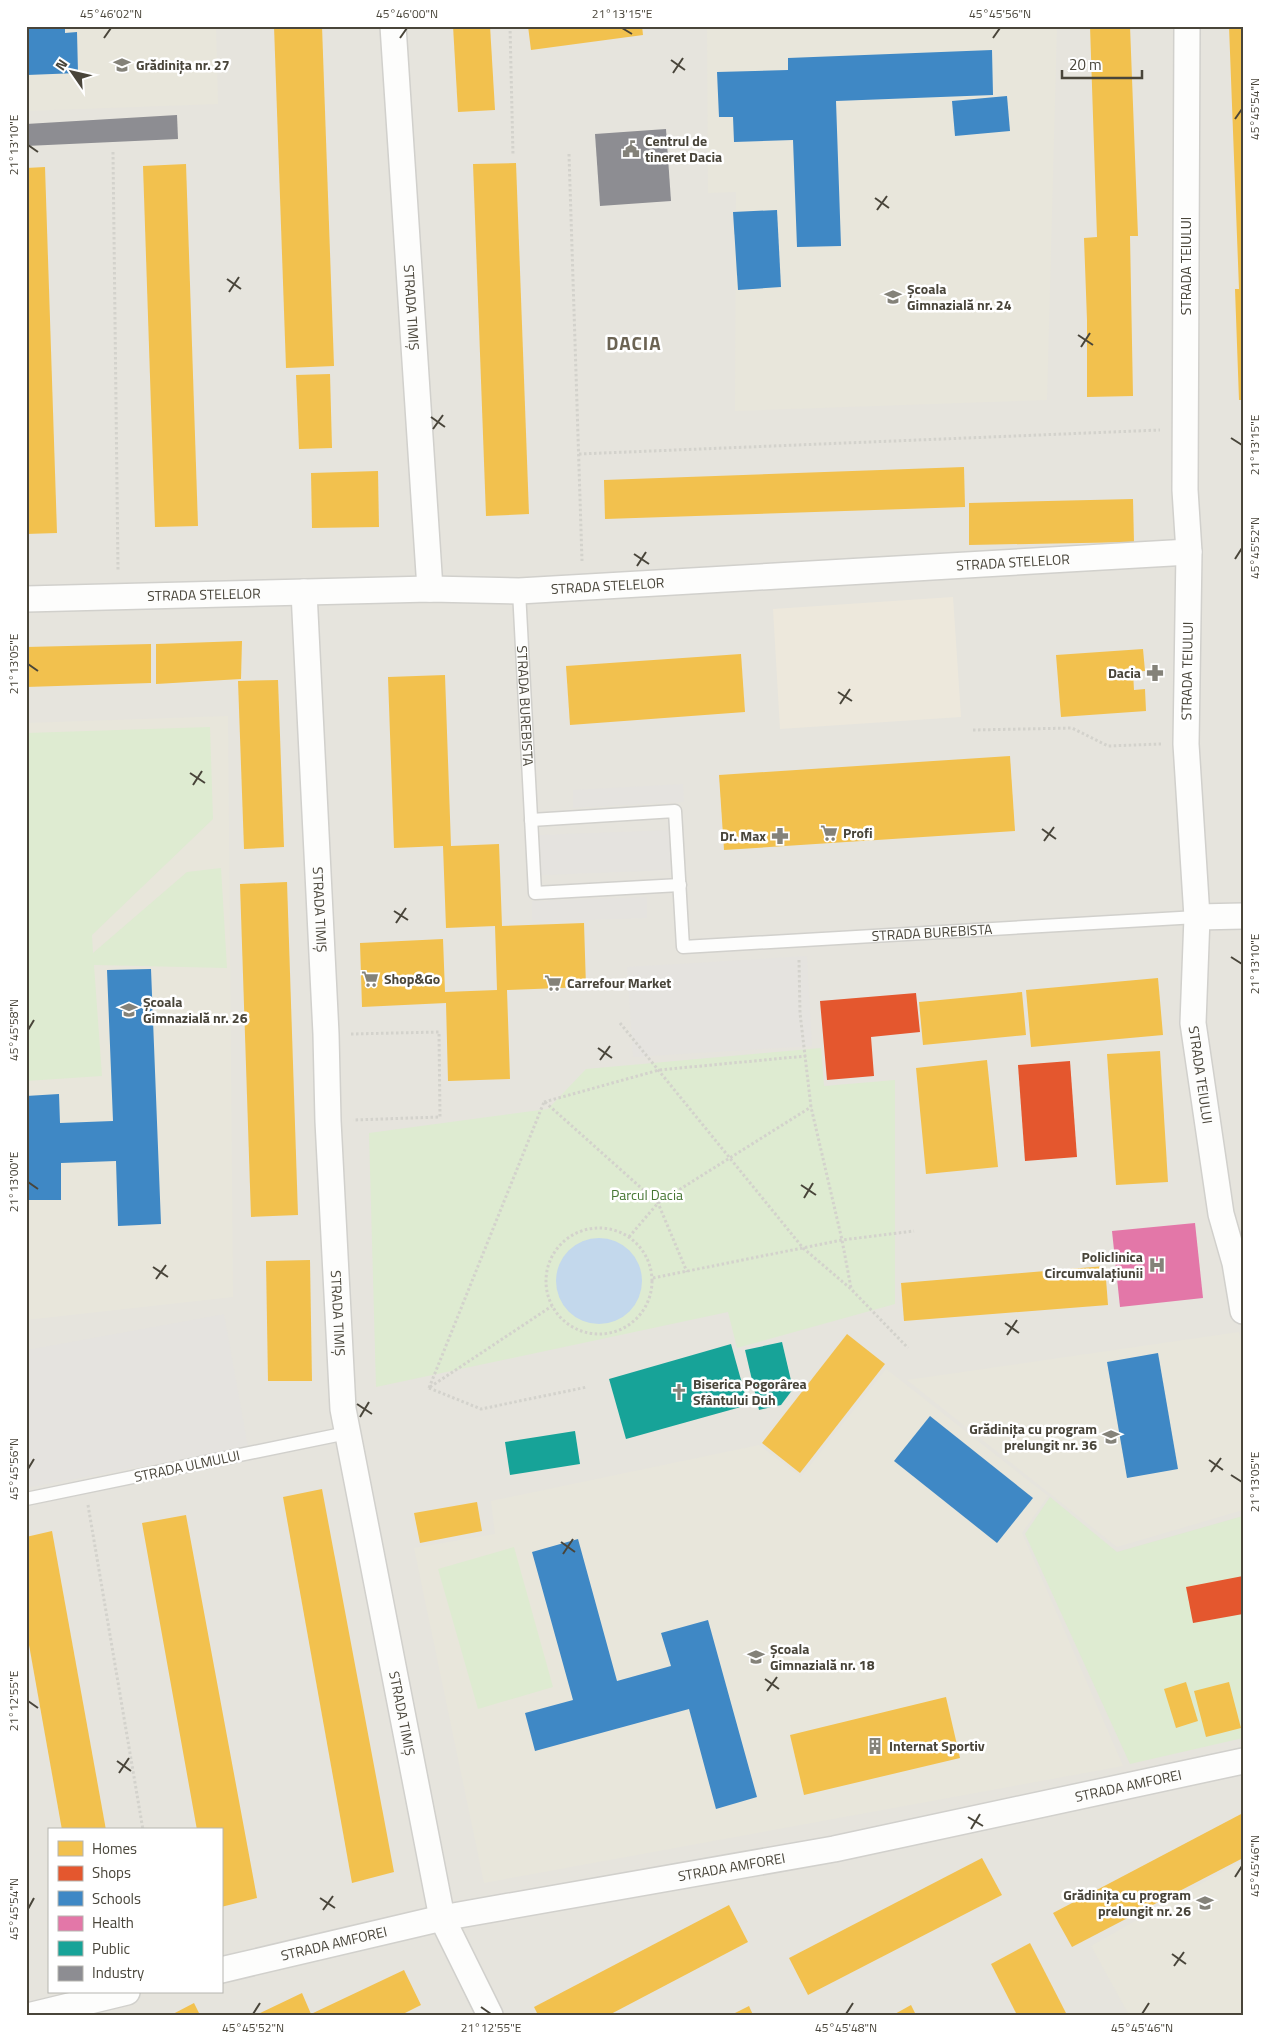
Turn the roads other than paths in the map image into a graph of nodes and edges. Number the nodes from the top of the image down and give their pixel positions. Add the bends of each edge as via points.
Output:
1 (393, 26) edge
2 (1187, 26) edge
3 (1189, 552) junction
4 (430, 589) junction
5 (519, 591) junction
6 (304, 592) junction
7 (26, 599) edge
8 (531, 820) junction
9 (680, 885) junction
10 (1243, 916) edge
11 (1197, 917) junction
12 (1239, 1263) edge
13 (1243, 1311) edge
14 (347, 1433) junction
15 (26, 1499) edge
16 (1243, 1761) edge
17 (442, 1918) junction
18 (222, 1970) edge
19 (119, 1994) edge
20 (32, 2015) edge
21 (490, 2015) edge

1 - 4 street, STRADA TIMIȘ
2 - 3 street, STRADA TEIULUI via 1185,490
3 - 5 street, STRADA STELELOR
3 - 11 street, STRADA TEIULUI via 1186,744
4 - 5 street, STRADA STELELOR
4 - 6 street, STRADA STELELOR
5 - 8 lane, STRADA BUREBISTA
6 - 7 street, STRADA STELELOR
6 - 14 street, STRADA TIMIȘ via 342,1395
8 - 9 lane, STRADA BUREBISTA via 535,893
8 - 9 lane, STRADA BUREBISTA via 675,811
9 - 11 lane, STRADA BUREBISTA via 683,947
10 - 11 street, STRADA BUREBISTA
11 - 12 street, STRADA TEIULUI via 1193,1023 1221,1214
12 - 13 street, STRADA TEIULUI
14 - 15 lane, STRADA ULMULUI
14 - 17 street, STRADA TIMIȘ
16 - 17 street, STRADA AMFOREI via 834,1848
17 - 18 street, STRADA AMFOREI
17 - 21 street, STRADA TIMIȘ
19 - 20 street

